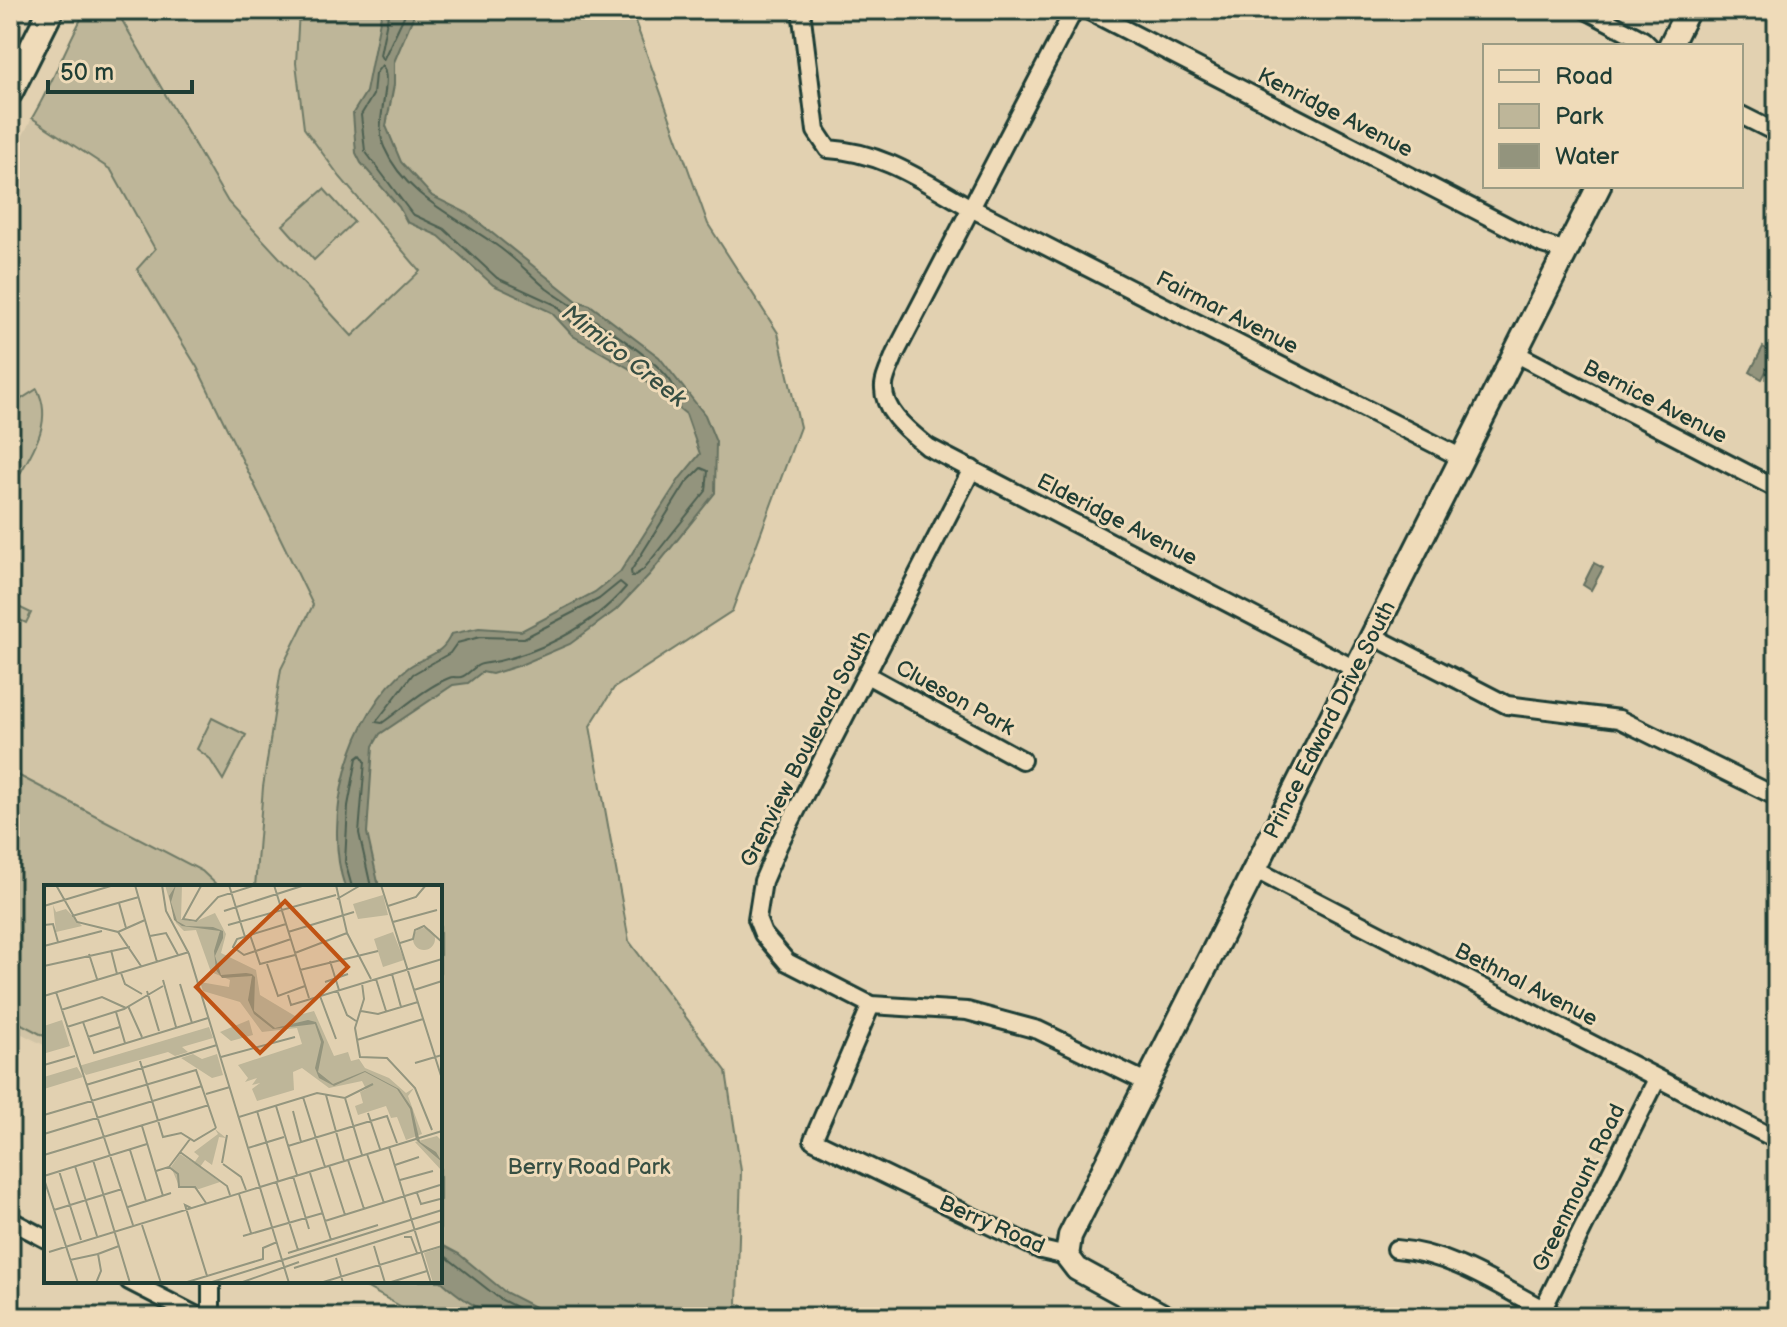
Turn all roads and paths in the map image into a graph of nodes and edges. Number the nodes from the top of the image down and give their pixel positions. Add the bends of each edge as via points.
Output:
1 (51, 10) edge
2 (801, 10) edge
3 (1074, 10) edge
4 (1087, 10) edge
5 (1586, 10) edge
6 (1688, 10) edge
7 (1647, 44) edge
8 (1671, 44) edge
9 (10, 92) edge
10 (1743, 116) edge
11 (1777, 133) edge
12 (1598, 188) edge
13 (971, 208) junction
14 (1565, 251) junction
15 (1515, 353) junction
16 (1462, 458) junction
17 (972, 469) junction
18 (1777, 489) edge
19 (1373, 636) junction
20 (1355, 669) junction
21 (867, 675) junction
22 (1022, 760) dead end
23 (1777, 797) edge
24 (1254, 869) junction
25 (871, 1005) junction
26 (1657, 1079) junction
27 (1146, 1082) junction
28 (1777, 1140) edge
29 (10, 1220) edge
30 (44, 1238) edge
31 (1396, 1249) dead end
32 (1067, 1256) junction
33 (133, 1283) edge
34 (211, 1283) edge
35 (1547, 1315) edge
36 (199, 1317) edge
37 (211, 1317) edge
38 (1165, 1317) edge

1 - 9 main road
2 - 13 street, Fairmar Avenue via 816,131 828,149 879,157
3 - 13 street
4 - 14 street, Kenridge Avenue via 1542,244
5 - 7 street
6 - 8 street
10 - 11 street
12 - 14 street, Prince Edward Drive South
13 - 16 street, Fairmar Avenue
13 - 17 street, Elderidge Avenue via 895,354 884,386 890,408 904,427 928,447
14 - 15 street, Prince Edward Drive South
15 - 16 street, Prince Edward Drive South
15 - 18 street, Bernice Avenue
16 - 19 street, Prince Edward Drive South
17 - 20 street, Elderidge Avenue
17 - 21 street, Grenview Boulevard South
19 - 20 street, Prince Edward Drive South
19 - 23 street via 1507,705 1619,719
20 - 24 street, Prince Edward Drive South
21 - 22 street, Clueson Park
21 - 25 street, Grenview Boulevard South via 779,844 763,881 757,919 787,962
24 - 26 street, Bethnal Avenue
24 - 27 street, Prince Edward Drive South
25 - 27 street, Grenview Boulevard South via 967,1011 1009,1021
25 - 32 street, Berry Road via 813,1140 1041,1250
26 - 28 street, Bethnal Avenue
26 - 35 street, Greenmount Road
27 - 32 street, Prince Edward Drive South via 1070,1236
29 - 30 street
31 - 35 street via 1435,1255
32 - 38 street, Berry Road via 1091,1279
33 - 36 street
34 - 37 street

